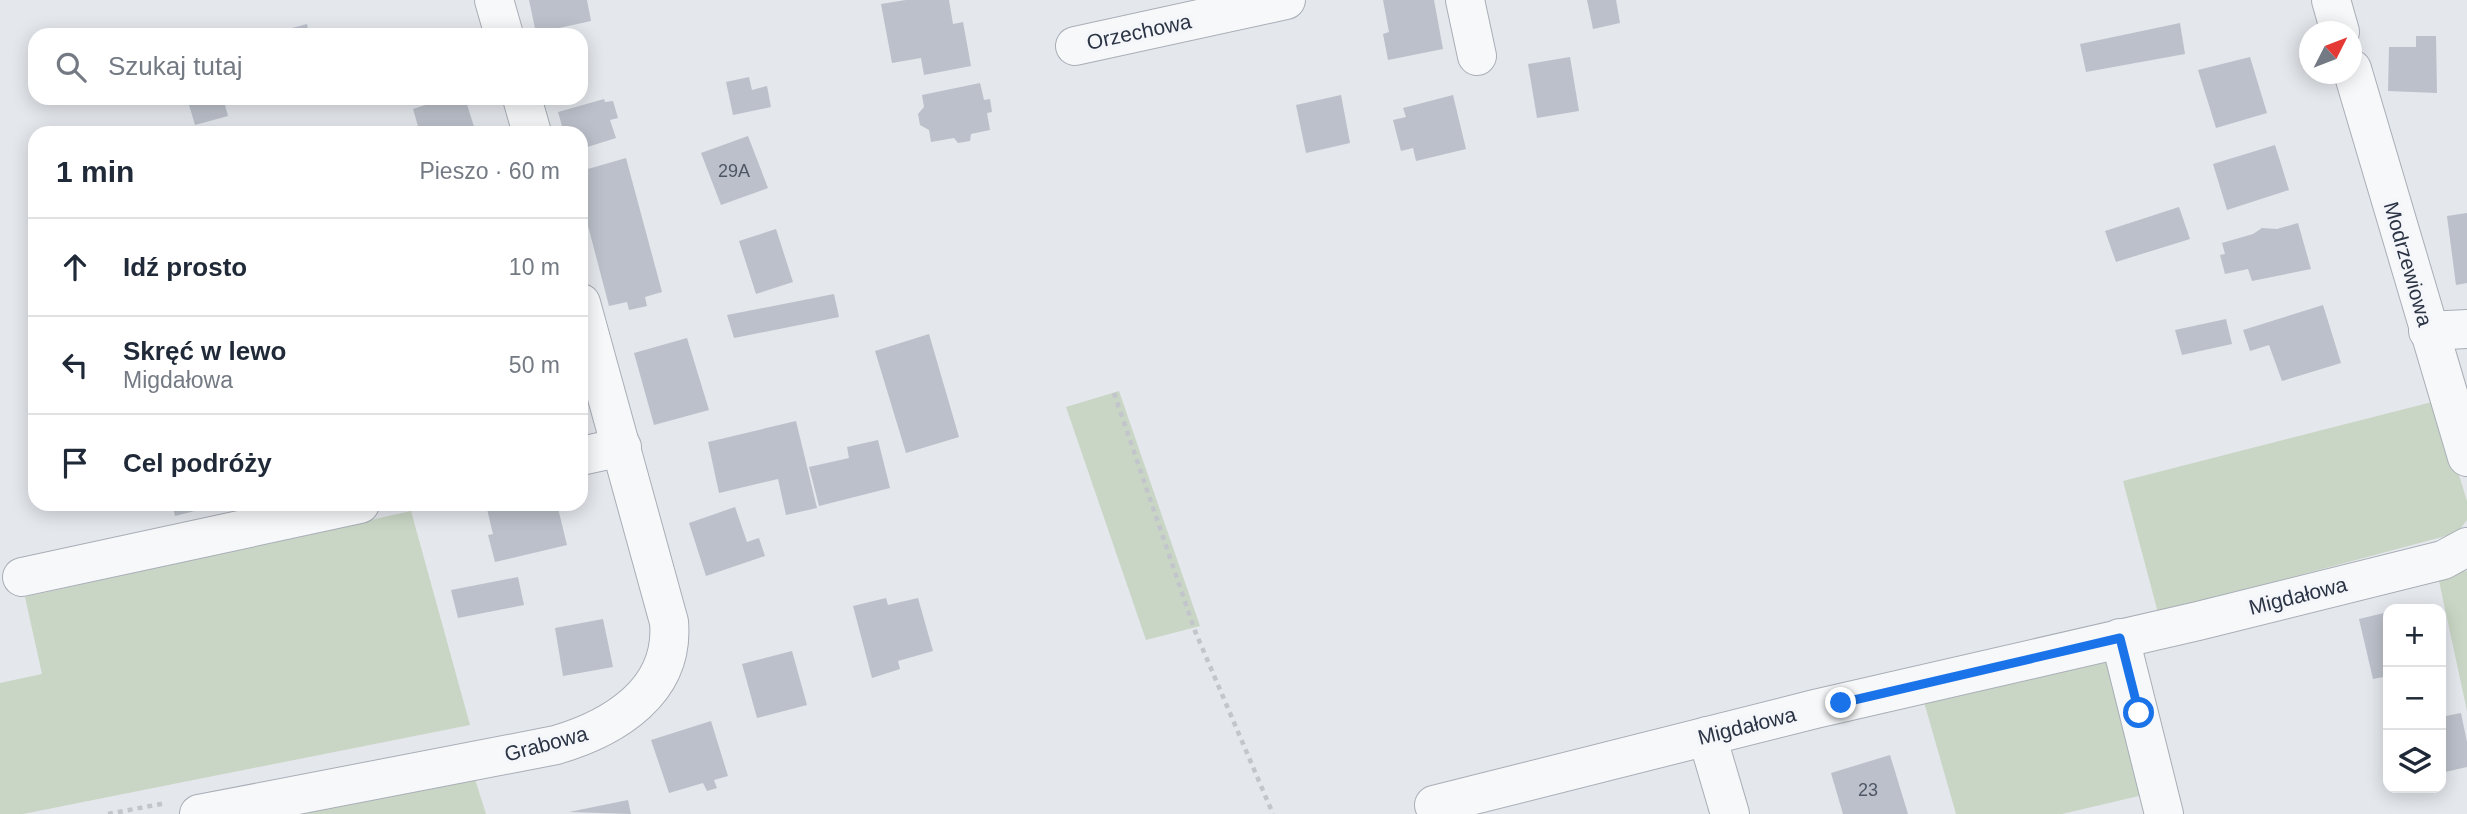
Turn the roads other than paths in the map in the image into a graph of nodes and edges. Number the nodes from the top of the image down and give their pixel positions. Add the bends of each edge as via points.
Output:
1 (494, 0) edge
2 (1286, 0) edge
3 (1465, 0) edge
4 (2331, 0) edge
5 (2337, 21) edge
6 (502, 28) edge
7 (1075, 46) dead end
8 (1477, 56) dead end
9 (2355, 84) edge
10 (524, 105) edge
11 (530, 126) edge
12 (588, 328) edge
13 (2467, 329) edge
14 (2428, 331) junction
15 (622, 447) junction
16 (588, 454) edge
17 (2467, 457) edge
18 (328, 511) edge
19 (2467, 548) edge
20 (22, 577) dead end
21 (2120, 638) junction
22 (1707, 736) junction
23 (1434, 805) dead end
24 (184, 808) edge
25 (1730, 814) edge
26 (2164, 814) edge

1 - 6 street
2 - 7 street, Orzechowa
3 - 8 street
4 - 5 street
9 - 14 street, Modrzewiowa
10 - 11 street
12 - 15 street, Grabowa
13 - 14 street
14 - 17 street, Modrzewiowa
15 - 16 street
15 - 24 street, Grabowa via 671,641 653,686 633,707 605,727 556,745
18 - 20 street
19 - 21 street, Migdałowa via 2443,559
21 - 22 street, Migdałowa
21 - 26 street
22 - 23 street, Migdałowa
22 - 25 street

